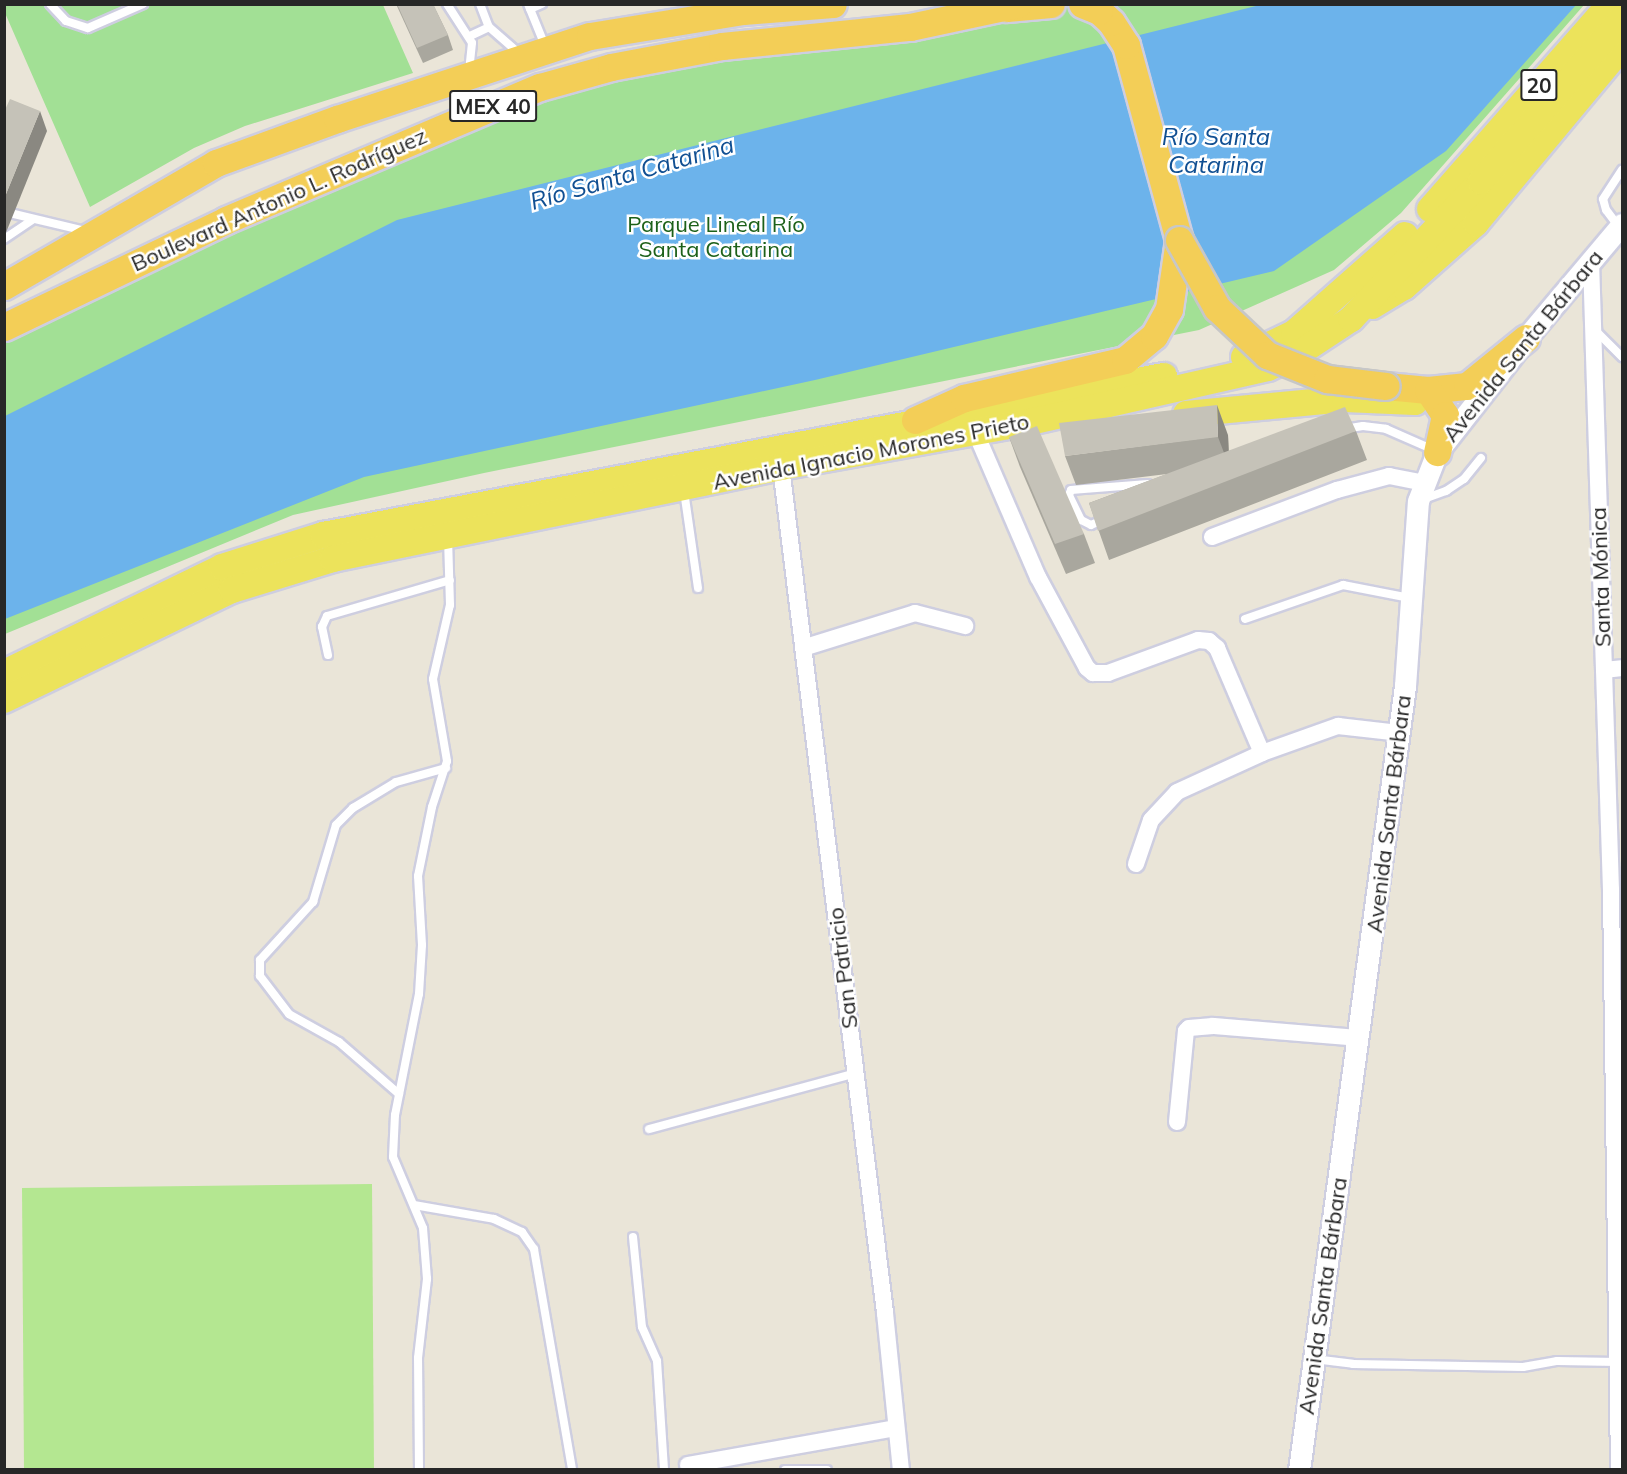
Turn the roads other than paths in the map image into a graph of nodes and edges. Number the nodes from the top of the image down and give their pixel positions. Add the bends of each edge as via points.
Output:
1 (50, 4) edge
2 (143, 4) edge
3 (447, 4) edge
4 (480, 4) edge
5 (542, 4) edge
6 (833, 4) edge
7 (1051, 4) edge
8 (1082, 4) edge
9 (1127, 4) edge
10 (1591, 4) edge
11 (1610, 4) edge
12 (1012, 6) edge
13 (529, 7) edge
14 (764, 7) edge
15 (1623, 19) edge
16 (489, 27) junction
17 (470, 36) junction
18 (1126, 44) junction
19 (1623, 47) edge
20 (534, 53) junction
21 (469, 75) junction
22 (1623, 170) edge
23 (1475, 174) junction
24 (14, 214) dead end
25 (32, 220) junction
26 (1621, 226) edge
27 (96, 232) junction
28 (1408, 232) junction
29 (4, 239) edge
30 (1179, 240) junction
31 (1591, 261) junction
32 (4, 286) edge
33 (1351, 319) junction
34 (4, 327) edge
35 (1593, 328) junction
36 (1526, 338) junction
37 (1623, 357) edge
38 (1428, 390) junction
39 (915, 420) junction
40 (1021, 424) junction
41 (975, 431) junction
42 (1330, 434) edge
43 (1440, 440) junction
44 (1481, 458) dead end
45 (781, 467) junction
46 (1154, 483) edge
47 (683, 488) junction
48 (1421, 492) junction
49 (1113, 516) edge
50 (448, 536) junction
51 (1212, 537) dead end
52 (450, 580) junction
53 (698, 588) dead end
54 (1410, 597) junction
55 (1245, 619) dead end
56 (965, 626) dead end
57 (806, 647) junction
58 (328, 655) dead end
59 (1623, 668) edge
60 (1604, 670) junction
61 (4, 673) edge
62 (4, 700) edge
63 (1399, 733) junction
64 (1262, 753) junction
65 (446, 768) junction
66 (1136, 864) dead end
67 (1617, 897) edge
68 (1617, 979) edge
69 (1359, 1038) junction
70 (856, 1073) junction
71 (399, 1094) junction
72 (1178, 1122) dead end
73 (648, 1129) dead end
74 (414, 1205) junction
75 (633, 1237) dead end
76 (1620, 1338) edge
77 (1314, 1359) junction
78 (1618, 1362) junction
79 (896, 1428) junction
80 (688, 1465) dead end
81 (419, 1470) edge
82 (572, 1470) edge
83 (664, 1470) edge
84 (785, 1470) edge
85 (827, 1470) edge
86 (901, 1470) edge
87 (1299, 1470) edge
88 (1619, 1470) edge

1 - 2 lane via 66,21 88,28
3 - 17 lane
4 - 16 lane
5 - 13 lane
6 - 14 highway, Boulevard Antonio L. Rodríguez / MEX 40
7 - 12 highway, Boulevard Antonio L. Rodríguez
8 - 18 highway via 1099,11
9 - 18 highway
10 - 28 main road via 1421,197
11 - 23 main road, 20
12 - 34 highway, Boulevard Antonio L. Rodríguez / MEX 40 via 910,27 722,46 611,67 540,87 226,220
13 - 20 lane
14 - 20 highway, Boulevard Antonio L. Rodríguez / MEX 40 via 642,25
15 - 23 main road, Avenida Ignacio Morones Prieto
16 - 17 lane
16 - 20 lane
17 - 21 lane
18 - 30 highway
19 - 33 main road via 1476,223 1404,286
20 - 21 highway, Boulevard Antonio L. Rodríguez / MEX 40
21 - 27 highway, Boulevard Antonio L. Rodríguez / MEX 40 via 216,163
22 - 26 lane via 1603,199 1606,210
23 - 28 main road, Avenida Ignacio Morones Prieto
23 - 33 main road, Avenida Ignacio Morones Prieto
24 - 25 lane
25 - 27 lane
25 - 29 lane
26 - 31 street, Avenida Santa Bárbara
27 - 32 highway, Boulevard Antonio L. Rodríguez / MEX 40
28 - 39 main road, Avenida Ignacio Morones Prieto via 1294,333 1262,351 1172,374
30 - 38 highway, bridge via 1196,276 1222,314 1267,356 1327,380
30 - 39 highway via 1174,294 1154,336 1125,360 1079,374 964,398
31 - 35 street, Santa Mónica
31 - 36 street, Avenida Santa Bárbara
33 - 40 main road, Avenida Ignacio Morones Prieto via 1298,354 1268,368
35 - 37 lane
35 - 60 street, Santa Mónica
36 - 38 highway via 1475,381
36 - 43 street, Avenida Santa Bárbara
38 - 43 highway via 1444,412
39 - 61 main road, Avenida Ignacio Morones Prieto via 323,535 222,567
40 - 41 main road, Avenida Ignacio Morones Prieto
40 - 43 main road via 1365,399 1424,404 1436,410
41 - 45 main road, Avenida Ignacio Morones Prieto
41 - 64 street via 1038,577 1088,668 1093,673 1108,674 1198,640 1209,641 1217,648
42 - 43 lane via 1375,427
43 - 48 street, Avenida Santa Bárbara
44 - 48 lane via 1464,479 1446,491
45 - 47 main road, Avenida Ignacio Morones Prieto
45 - 57 street, San Patricio
46 - 49 lane via 1075,488 1070,493 1078,516 1086,524
47 - 50 main road, Avenida Ignacio Morones Prieto
47 - 53 lane
48 - 51 street via 1389,476 1337,490
48 - 54 street, Avenida Santa Bárbara
50 - 52 lane
50 - 62 main road, Avenida Ignacio Morones Prieto via 333,559 232,590
52 - 58 lane via 327,616 322,627
52 - 65 lane via 448,617 433,679 447,747
54 - 55 lane via 1343,585
54 - 63 street, Avenida Santa Bárbara
56 - 57 street via 915,613
57 - 70 street, San Patricio
59 - 60 street
60 - 67 street, Santa Mónica
63 - 64 street via 1338,726
63 - 69 street, Avenida Santa Bárbara
64 - 66 street via 1177,792 1151,820
65 - 71 lane via 432,807 418,876 422,945 419,994
65 - 71 lane via 396,782 336,825 313,902 260,960 260,976 289,1014 339,1042
67 - 68 street, Santa Mónica
68 - 76 street, Santa Mónica
69 - 72 street via 1194,1026 1186,1031
69 - 77 street, Avenida Santa Bárbara
70 - 73 lane
70 - 79 street, San Patricio
71 - 74 lane via 393,1157
74 - 81 lane via 423,1228 427,1279 418,1358
74 - 82 lane via 494,1219 522,1232 534,1249
75 - 83 lane via 641,1321 657,1361
76 - 78 street, Santa Mónica
77 - 78 lane via 1353,1364 1523,1367 1557,1361
77 - 87 street, Avenida Santa Bárbara
78 - 88 street, Santa Mónica
79 - 80 street
79 - 86 street, San Patricio
84 - 85 lane

